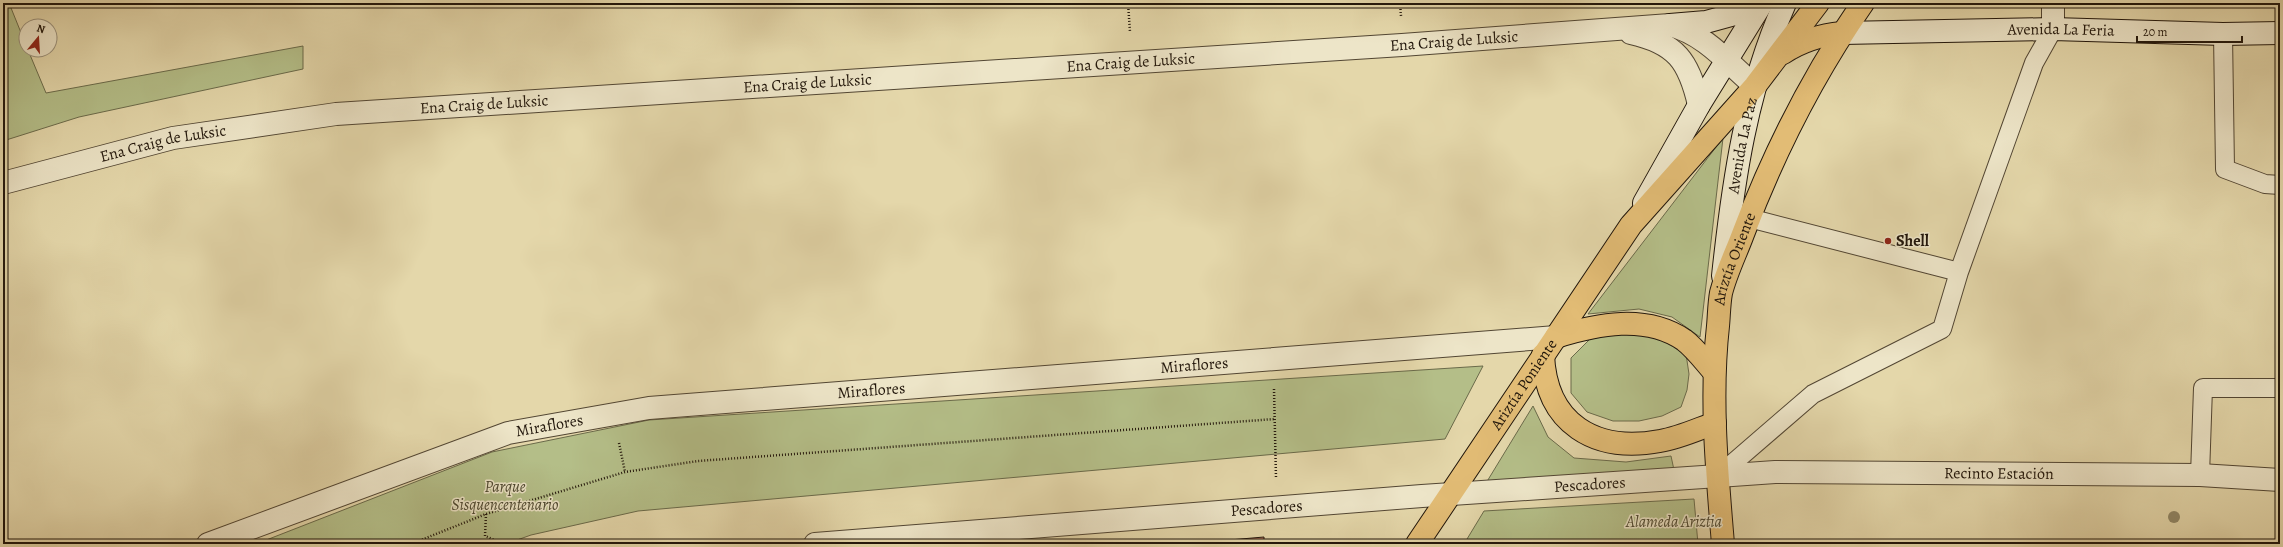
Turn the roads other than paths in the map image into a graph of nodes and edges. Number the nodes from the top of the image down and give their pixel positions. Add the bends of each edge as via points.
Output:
1 (1785, 3) edge
2 (1818, 3) edge
3 (1863, 3) edge
4 (2053, 3) edge
5 (1760, 6) edge
6 (1670, 25) junction
7 (2052, 29) junction
8 (1618, 30) junction
9 (1842, 33) junction
10 (2280, 33) edge
11 (2223, 34) junction
12 (1778, 56) junction
13 (1726, 61) junction
14 (1755, 86) junction
15 (1700, 105) junction
16 (3, 183) edge
17 (2280, 185) edge
18 (1750, 218) junction
19 (1631, 225) junction
20 (1959, 272) junction
21 (1721, 293) junction
22 (1556, 337) junction
23 (1543, 355) junction
24 (1714, 372) junction
25 (2280, 388) edge
26 (1715, 423) junction
27 (2200, 475) junction
28 (1718, 476) junction
29 (2280, 480) edge
30 (1450, 495) junction
31 (208, 544) edge
32 (815, 544) edge
33 (1417, 544) edge
34 (1723, 544) edge

1 - 14 street, Avenida La Paz
2 - 12 main road, Ariztía Poniente
3 - 9 main road, Ariztía Oriente
4 - 7 street
5 - 6 street via 1706,22
5 - 13 street
6 - 8 street, Ena Craig de Luksic
6 - 13 street, Ena Craig de Luksic via 1686,29 1696,35
7 - 9 street, Avenida La Feria
7 - 11 street, Avenida La Feria
7 - 20 lane via 2034,63
8 - 15 street, Ena Craig de Luksic via 1651,37 1678,54 1694,81
8 - 16 street, Ena Craig de Luksic via 336,114 173,138
9 - 12 main road via 1813,38 1794,45
9 - 18 main road, Ariztía Oriente via 1811,84 1784,138
10 - 11 street, Avenida La Feria
11 - 17 lane via 2224,170 2265,184
12 - 14 main road, Ariztía Poniente
13 - 14 street, Ena Craig de Luksic
13 - 15 street
14 - 19 main road, Ariztía Poniente
14 - 21 street, Avenida La Paz via 1739,151
15 - 19 street
18 - 20 lane
18 - 21 main road, Ariztía Oriente
19 - 22 main road, Ariztía Poniente
20 - 28 lane via 1942,329 1813,394
21 - 24 main road, Ariztía Oriente
22 - 23 main road, Ariztía Poniente
22 - 24 main road via 1592,327 1627,323 1652,326 1686,341
22 - 31 street, Miraflores via 649,408 508,433
23 - 26 main road via 1544,374 1549,392 1558,409 1572,424 1590,436 1609,442 1661,441
23 - 30 main road, Ariztía Poniente
24 - 26 main road, Ariztía Oriente
25 - 27 lane via 2203,388
26 - 28 main road, Ariztía Oriente
27 - 28 street, Recinto Estación via 1775,472
27 - 29 street, Recinto Estación
28 - 30 street, Pescadores
28 - 34 main road, Ariztía Oriente
30 - 32 street, Pescadores
30 - 33 main road, Ariztía Poniente

